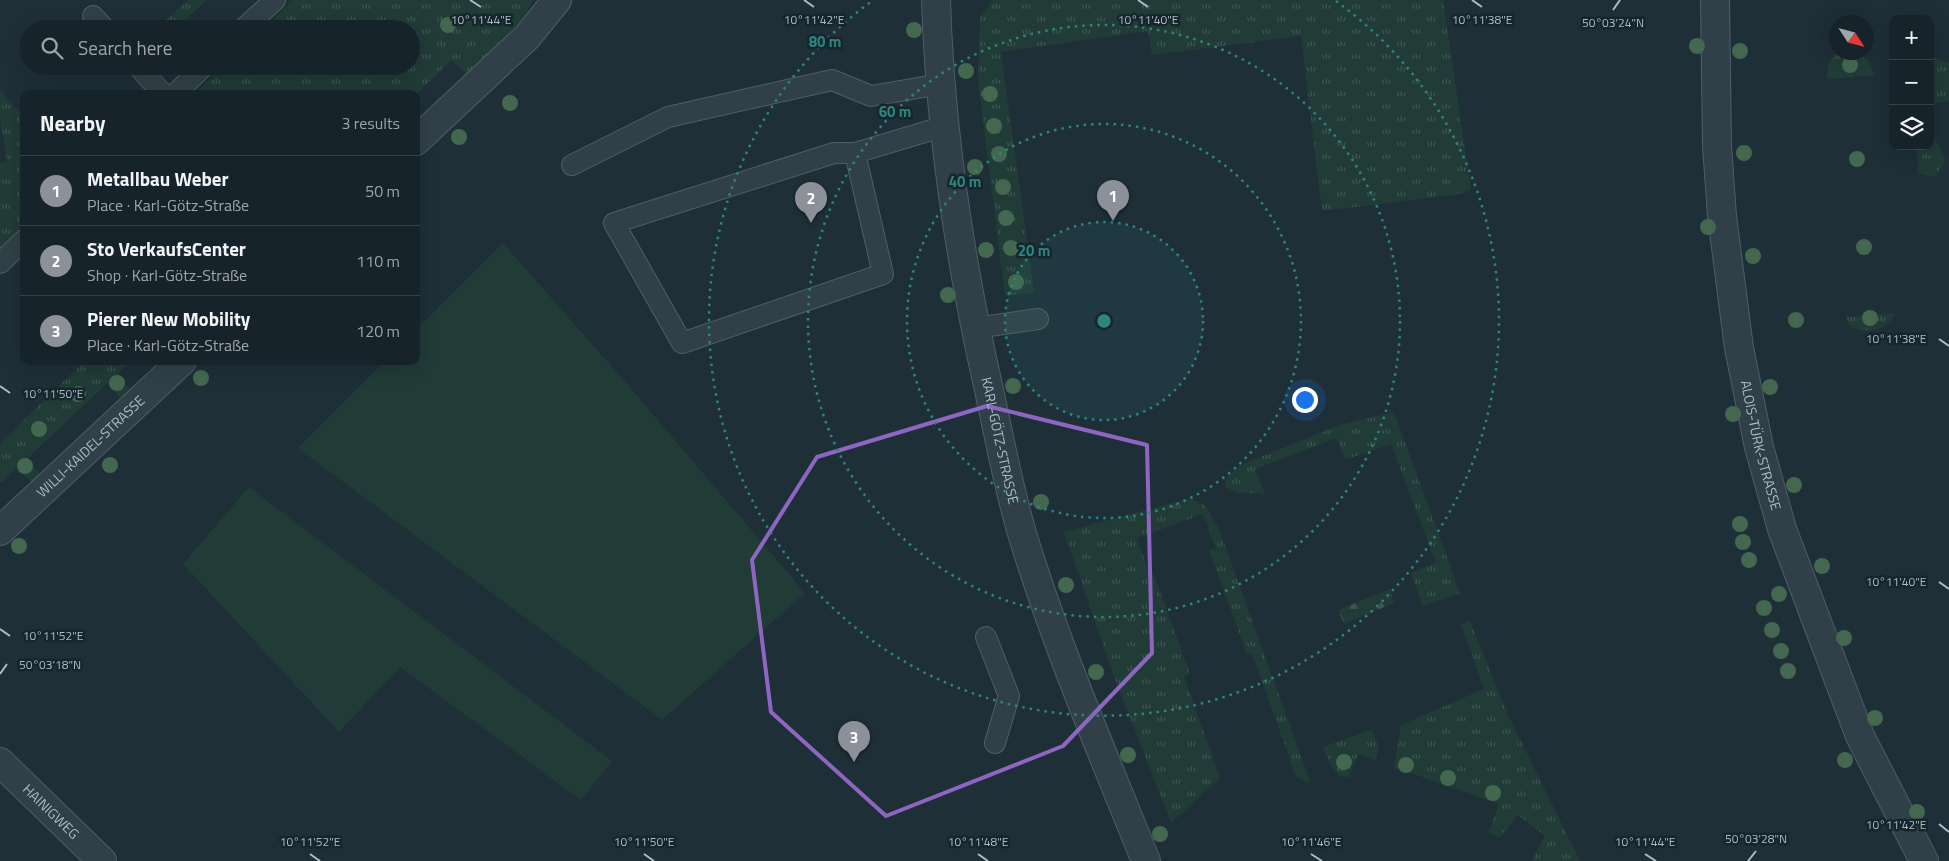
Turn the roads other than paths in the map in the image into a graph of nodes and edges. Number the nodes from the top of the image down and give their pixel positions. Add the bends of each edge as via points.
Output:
1 (275, 0) edge
2 (557, 0) edge
3 (936, 0) edge
4 (1715, 0) edge
5 (254, 20) edge
6 (146, 75) edge
7 (195, 75) edge
8 (941, 84) junction
9 (159, 90) edge
10 (179, 90) edge
11 (945, 126) junction
12 (420, 137) edge
13 (854, 153) junction
14 (572, 165) dead end
15 (20, 244) edge
16 (0, 263) edge
17 (1038, 319) dead end
18 (975, 328) junction
19 (178, 365) edge
20 (0, 532) edge
21 (986, 637) dead end
22 (995, 743) dead end
23 (0, 762) edge
24 (102, 861) edge
25 (1146, 861) edge
26 (1924, 861) edge

1 - 5 lane
2 - 12 street via 527,36
3 - 8 street, KARL-GÖTZ-STRASSE
4 - 26 street, ALOIS-TÜRK-STRASSE via 1717,146 1724,235 1740,348 1759,447 1782,530 1860,736
6 - 9 lane
7 - 10 lane
8 - 11 street, KARL-GÖTZ-STRASSE
8 - 14 lane via 871,96 832,80 668,117
11 - 13 lane
11 - 18 street, KARL-GÖTZ-STRASSE via 958,238
13 - 13 lane via 883,274 682,342 614,223 834,153
15 - 16 lane
17 - 18 lane
18 - 25 street, KARL-GÖTZ-STRASSE via 1021,530 1087,715
19 - 20 street, WILLI-KAIDEL-STRASSE
21 - 22 lane via 1009,696
23 - 24 street, HAINIGWEG

